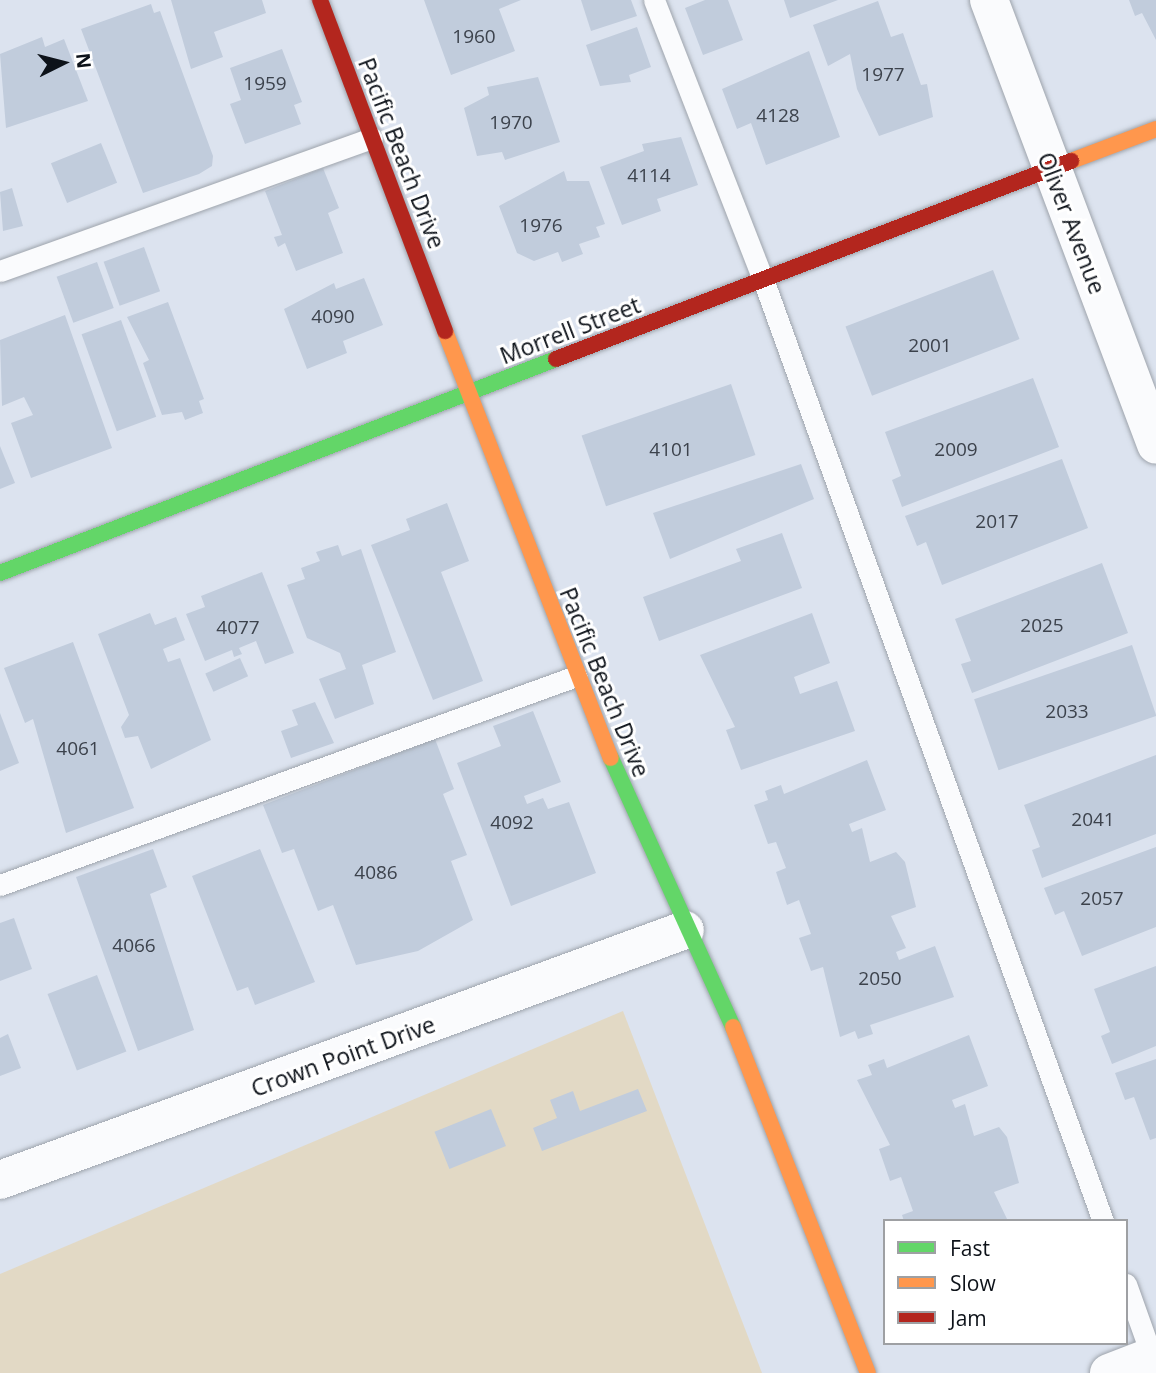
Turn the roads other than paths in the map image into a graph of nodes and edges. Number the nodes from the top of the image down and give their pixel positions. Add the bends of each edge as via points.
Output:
1 (320, 0) edge
2 (654, 0) edge
3 (989, 0) edge
4 (1156, 129) edge
5 (372, 138) junction
6 (1052, 169) junction
7 (0, 271) edge
8 (764, 282) junction
9 (468, 393) junction
10 (1156, 445) edge
11 (0, 573) edge
12 (576, 676) junction
13 (0, 885) edge
14 (685, 930) junction
15 (0, 1180) edge
16 (1102, 1219) edge
17 (1128, 1289) edge
18 (1154, 1356) edge
19 (868, 1373) edge
20 (1109, 1373) edge

1 - 5 street, Pacific Beach Drive
2 - 8 lane
3 - 6 street, Oliver Avenue
4 - 6 street, Morrell Street
5 - 7 lane
5 - 9 street, Pacific Beach Drive
6 - 8 street, Morrell Street
6 - 10 street, Oliver Avenue
8 - 9 street, Morrell Street
8 - 16 lane
9 - 11 street, Morrell Street
9 - 12 street, Pacific Beach Drive
12 - 13 lane
12 - 14 street, Pacific Beach Drive
14 - 15 street, Crown Point Drive
14 - 19 street, Pacific Beach Drive via 754,1068
17 - 18 lane
18 - 20 street

